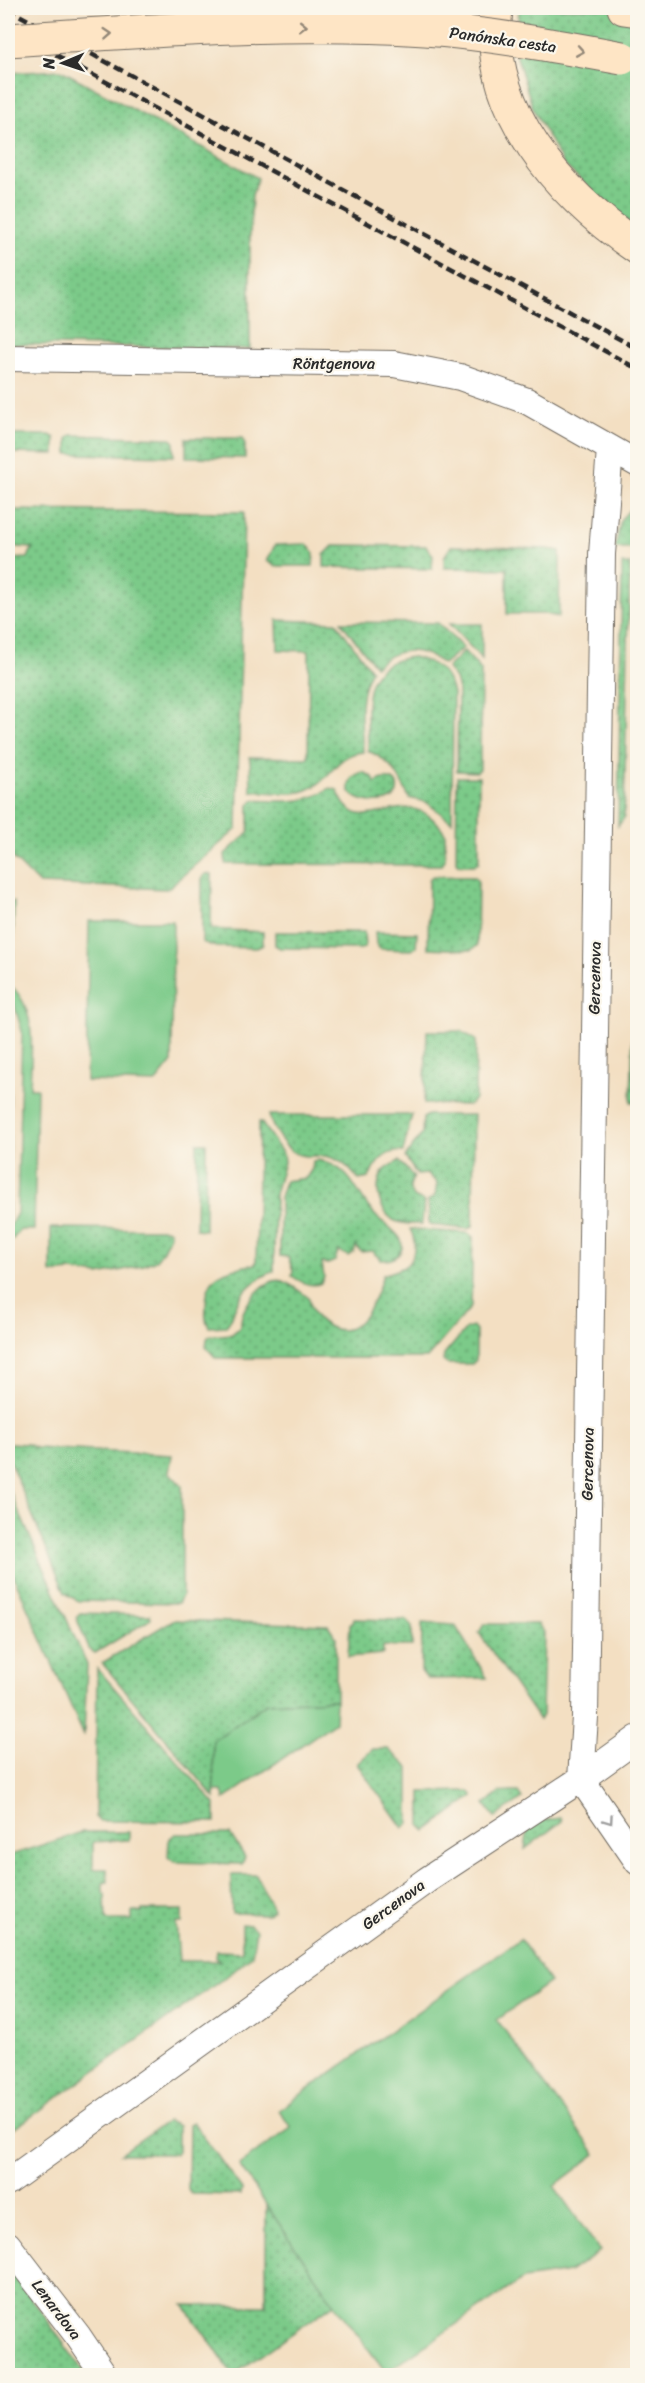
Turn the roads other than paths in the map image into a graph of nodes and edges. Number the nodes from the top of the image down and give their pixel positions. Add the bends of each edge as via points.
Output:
1 (496, 8) edge
2 (8, 40) edge
3 (630, 60) edge
4 (638, 248) edge
5 (8, 358) edge
6 (610, 449) junction
7 (638, 464) edge
8 (638, 1738) edge
9 (580, 1779) junction
10 (638, 1862) edge
11 (8, 2182) edge
12 (8, 2245) edge
13 (105, 2376) edge

1 - 4 main road via 497,55 504,85 526,137 576,199
2 -> 3 main road, Panónska cesta, bridge via 213,28 381,27 470,33
5 - 6 street, Röntgenova via 394,363 502,391
6 - 7 street, Röntgenova
6 - 9 street, Gercenova via 602,554 585,1717
8 - 9 street
9 -> 10 street
9 - 11 street, Gercenova via 427,1880
12 - 13 street, Lenardova

